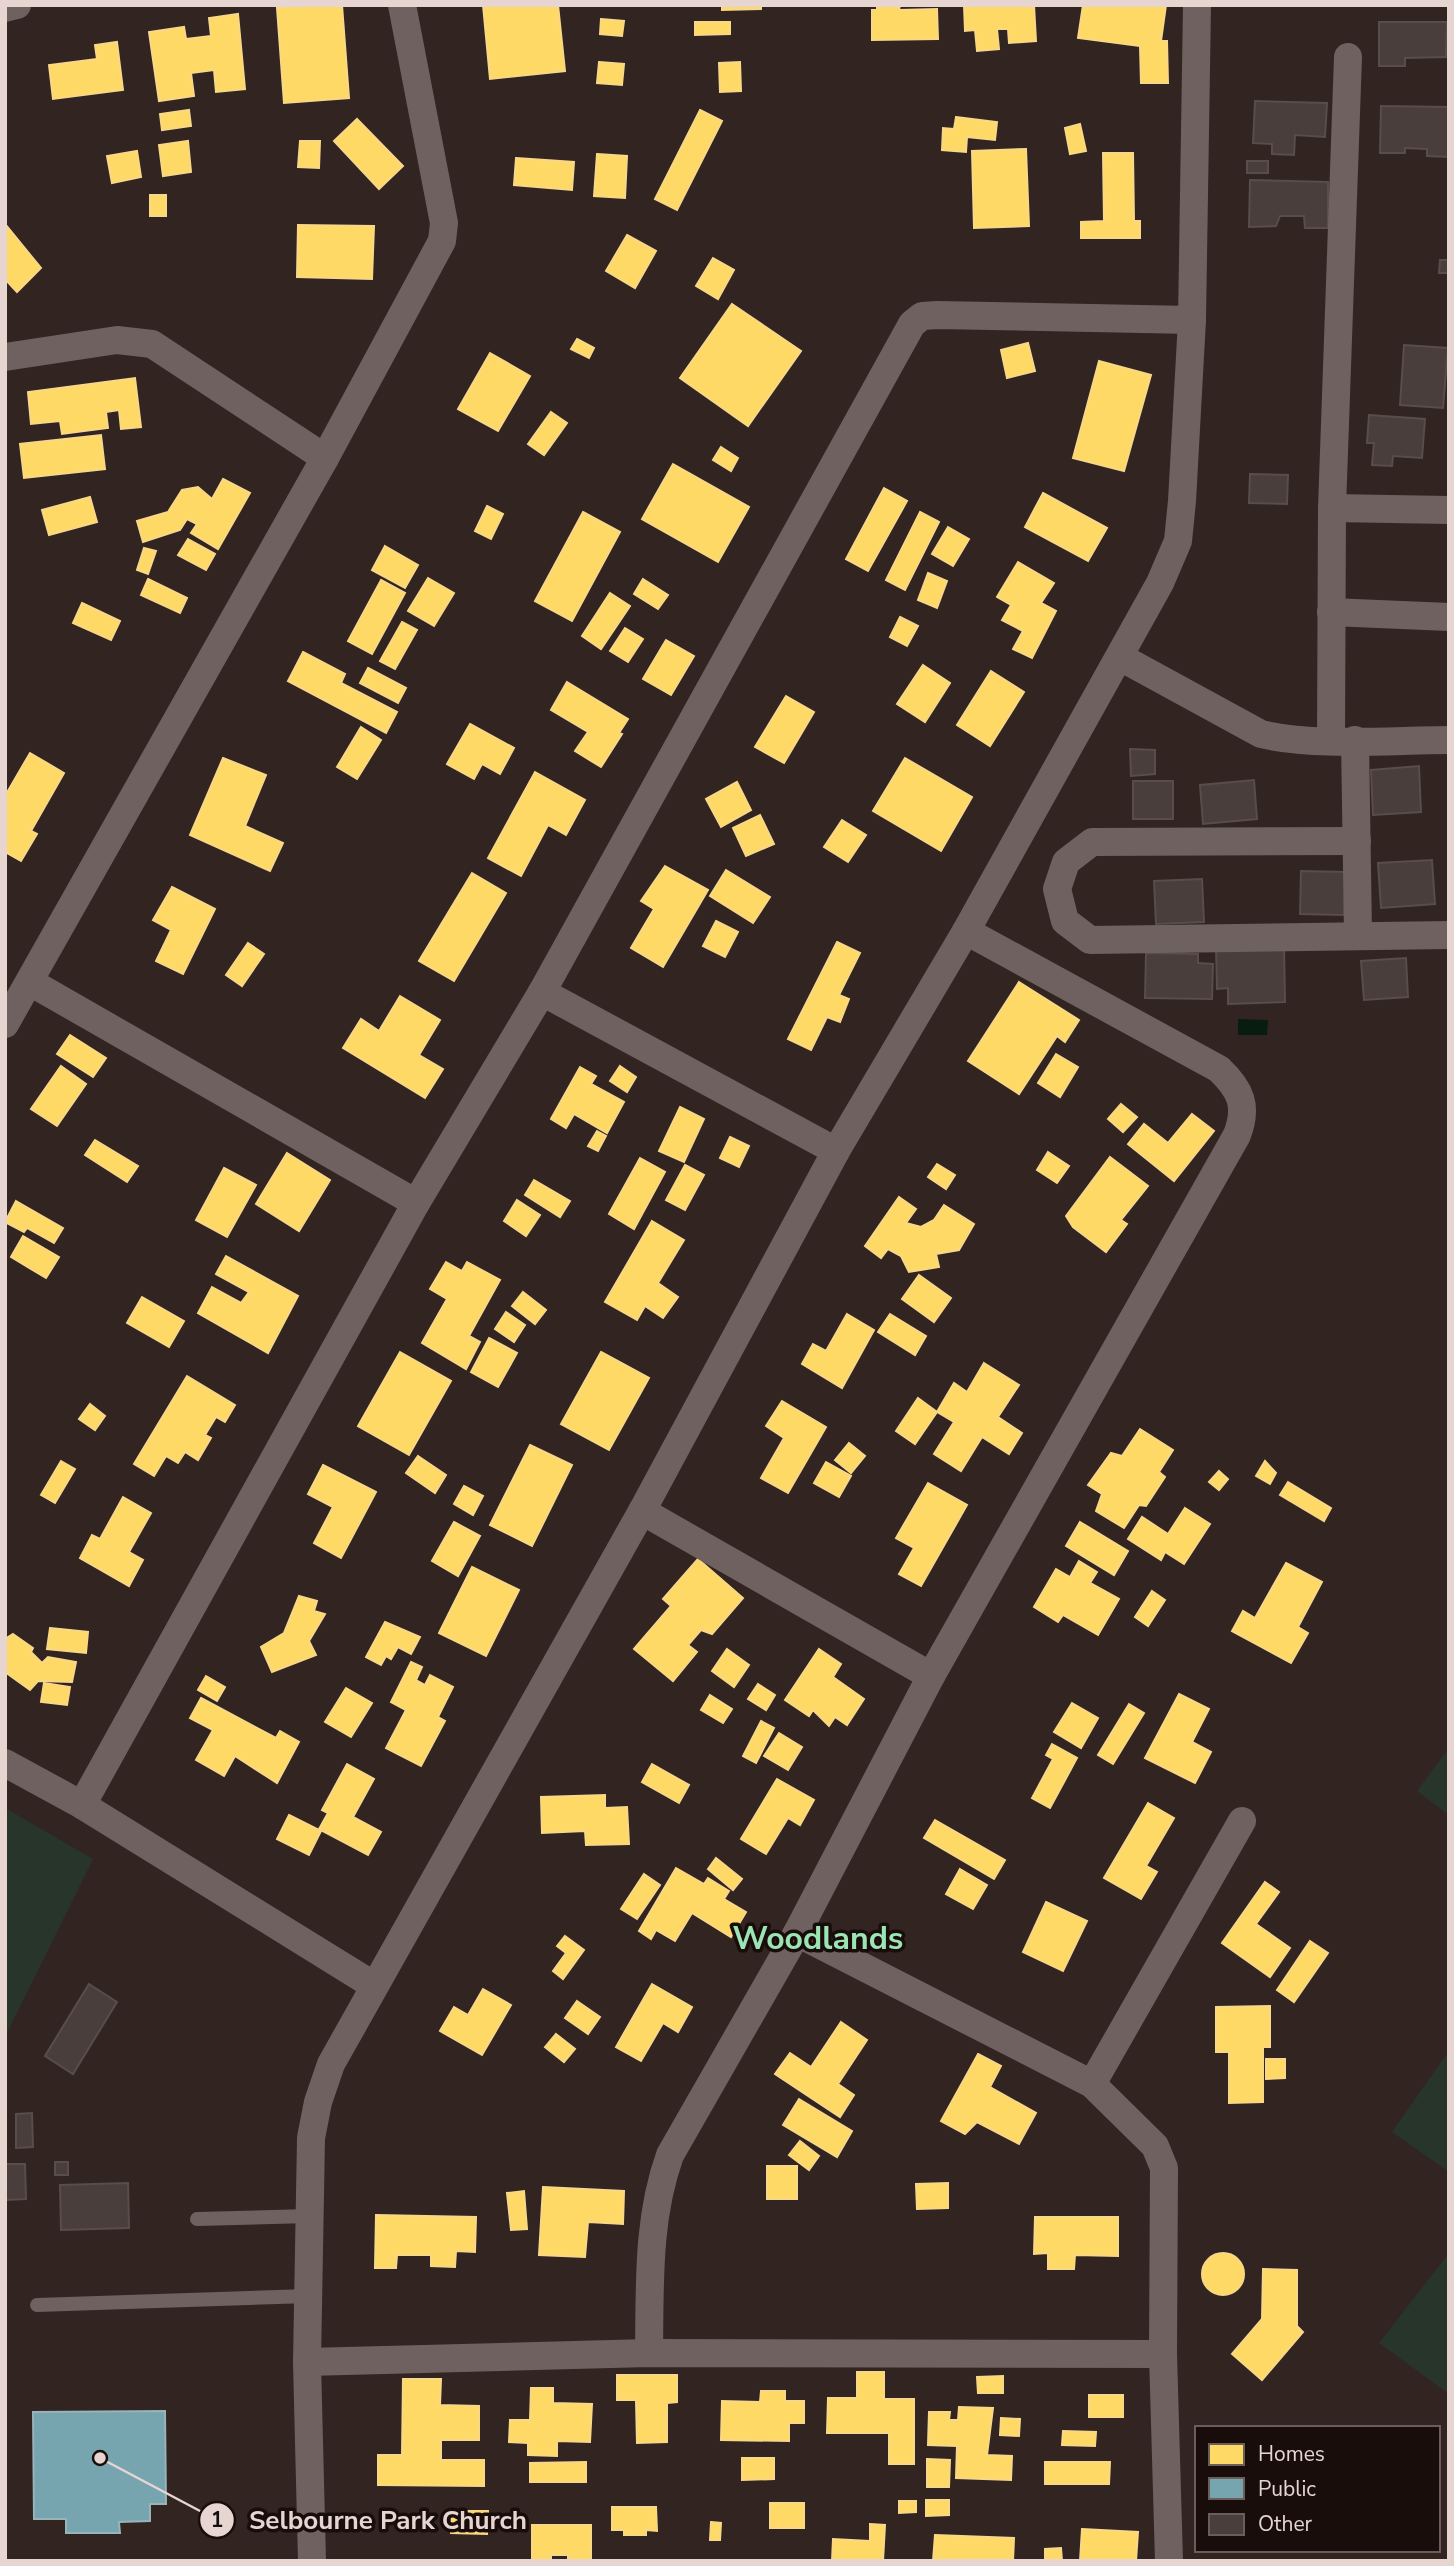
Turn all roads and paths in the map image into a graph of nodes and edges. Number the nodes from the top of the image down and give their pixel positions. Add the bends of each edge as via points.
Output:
1 (17, 5) edge
2 (402, 5) edge
3 (1197, 5) edge
4 (5, 8) edge
5 (1348, 57) dead end
6 (1192, 320) junction
7 (5, 357) edge
8 (325, 457) junction
9 (1332, 508) junction
10 (1449, 510) edge
11 (1331, 612) junction
12 (1449, 617) edge
13 (1119, 657) junction
14 (1343, 740) junction
15 (1449, 740) edge
16 (1357, 841) junction
17 (966, 931) junction
18 (1358, 934) junction
19 (1449, 935) edge
20 (30, 982) junction
21 (542, 992) junction
22 (5, 1024) edge
23 (836, 1151) junction
24 (416, 1202) junction
25 (642, 1511) junction
26 (931, 1676) junction
27 (5, 1763) edge
28 (82, 1805) junction
29 (1242, 1821) dead end
30 (797, 1933) junction
31 (373, 1985) junction
32 (1092, 2084) junction
33 (310, 2216) junction
34 (197, 2219) dead end
35 (309, 2296) junction
36 (37, 2305) dead end
37 (649, 2353) junction
38 (1163, 2354) junction
39 (307, 2362) junction
40 (312, 2561) edge
41 (1168, 2561) edge

1 - 4 street
2 - 8 street via 444,232
3 - 6 street
5 - 9 street
6 - 13 street via 1178,541
6 - 21 street via 937,315 922,316 912,324
7 - 8 street via 117,340 152,344
8 - 20 street
9 - 10 street
9 - 11 street
11 - 12 street
11 - 14 street
13 - 14 street via 1261,734
13 - 17 street
14 - 15 street
14 - 16 street
16 - 18 street
16 - 18 street via 1092,842 1066,862 1057,889 1065,921 1090,940
17 - 23 street
17 - 26 street via 1219,1069 1242,1098 1244,1117
18 - 19 street
20 - 22 street
20 - 24 street
21 - 23 street
21 - 24 street
23 - 25 street
24 - 28 street
25 - 26 street
25 - 31 street
26 - 30 street
27 - 28 street
28 - 31 street
29 - 32 street
30 - 32 street
30 - 37 street via 670,2155 657,2190
31 - 33 street via 331,2064 318,2102 311,2138
32 - 38 street via 1155,2146 1164,2168
33 - 34 lane
33 - 35 street
35 - 36 lane
35 - 39 street
37 - 38 street
37 - 39 street
38 - 41 street
39 - 40 street

